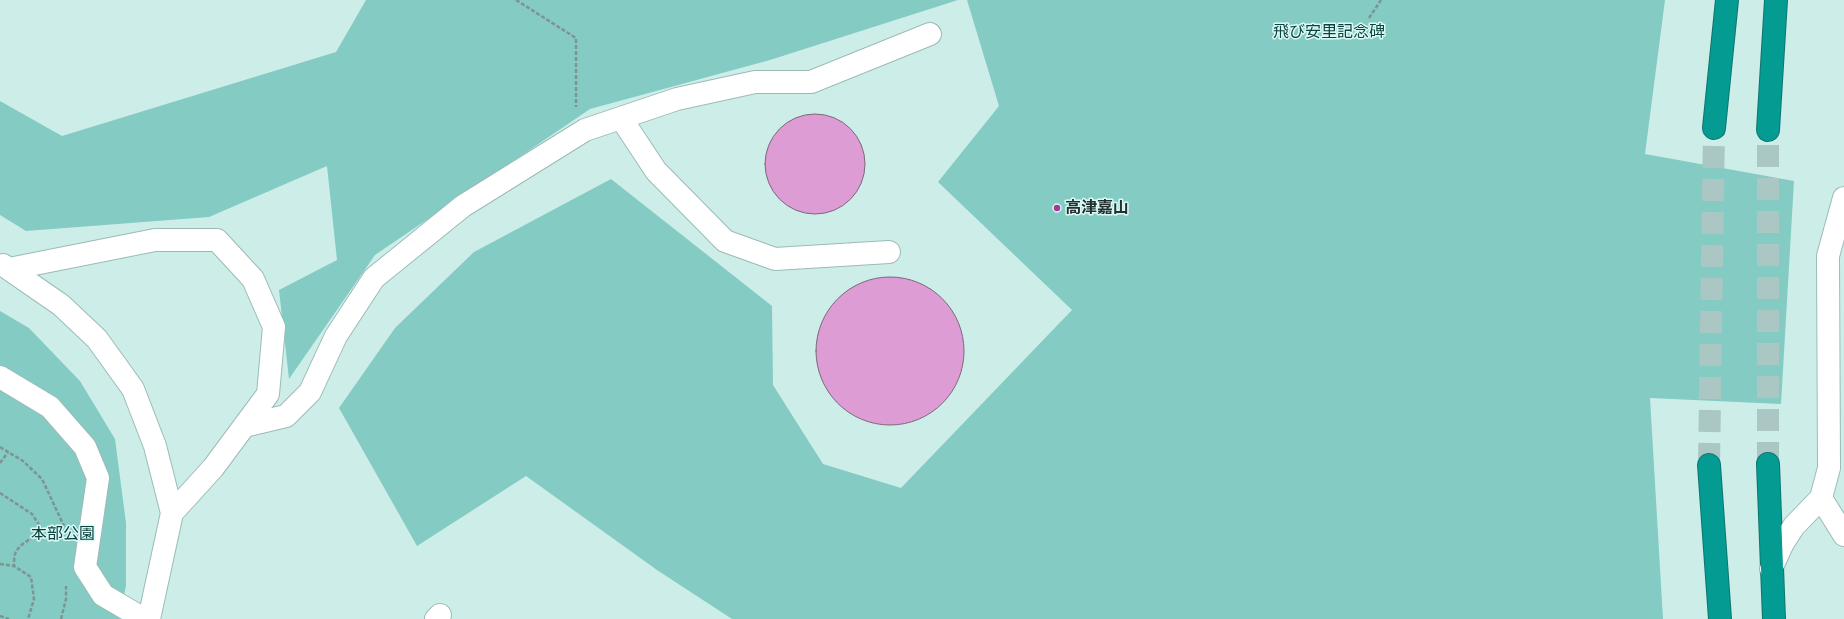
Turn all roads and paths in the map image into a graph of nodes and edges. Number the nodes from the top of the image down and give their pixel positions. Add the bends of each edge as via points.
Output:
1 (516, 0) edge
2 (1381, 0) edge
3 (1727, 0) edge
4 (1776, 0) edge
5 (1369, 18) dead end
6 (930, 34) dead end
7 (621, 118) junction
8 (1714, 128) tunnel mouth
9 (1768, 130) tunnel mouth
10 (576, 135) junction
11 (1844, 198) edge
12 (889, 252) dead end
13 (5, 266) edge
14 (0, 377) edge
15 (244, 426) junction
16 (0, 447) edge
17 (8, 452) junction
18 (0, 463) edge
19 (1768, 464) tunnel mouth
20 (1709, 465) tunnel mouth
21 (0, 493) edge
22 (1821, 498) junction
23 (172, 513) junction
24 (65, 529) dead end
25 (1844, 535) edge
26 (0, 564) edge
27 (14, 566) junction
28 (1771, 569) junction
29 (65, 584) dead end
30 (0, 616) edge
31 (9, 619) edge
32 (28, 619) edge
33 (61, 619) edge
34 (144, 619) edge
35 (149, 619) edge
36 (1720, 619) edge
37 (1774, 619) edge

1 - 10 path via 576,38
2 - 5 path
3 - 8 highway
4 - 9 highway
6 - 7 street via 811,82 755,82 677,99
7 - 10 street
7 - 12 street via 656,171 725,241 775,260
10 - 15 street via 464,206 374,278 336,336 310,392 286,416
11 - 22 street via 1828,256 1829,468
13 - 15 street via 155,240 217,240 253,279 274,327 268,394
13 - 23 street via 60,305 97,339 133,389 155,446
14 - 34 street via 50,407 85,447 98,478 85,567 103,595
15 - 23 street via 213,468
16 - 17 path
17 - 18 path
17 - 24 path via 23,461 42,479
19 - 28 highway
20 - 36 highway
21 - 27 path via 32,514 41,528 37,536 16,550
22 - 25 street
22 - 28 street via 1794,526
23 - 35 street
26 - 27 path
27 - 32 path via 31,578 34,599
28 - 37 highway
29 - 33 path via 66,599
30 - 31 path

